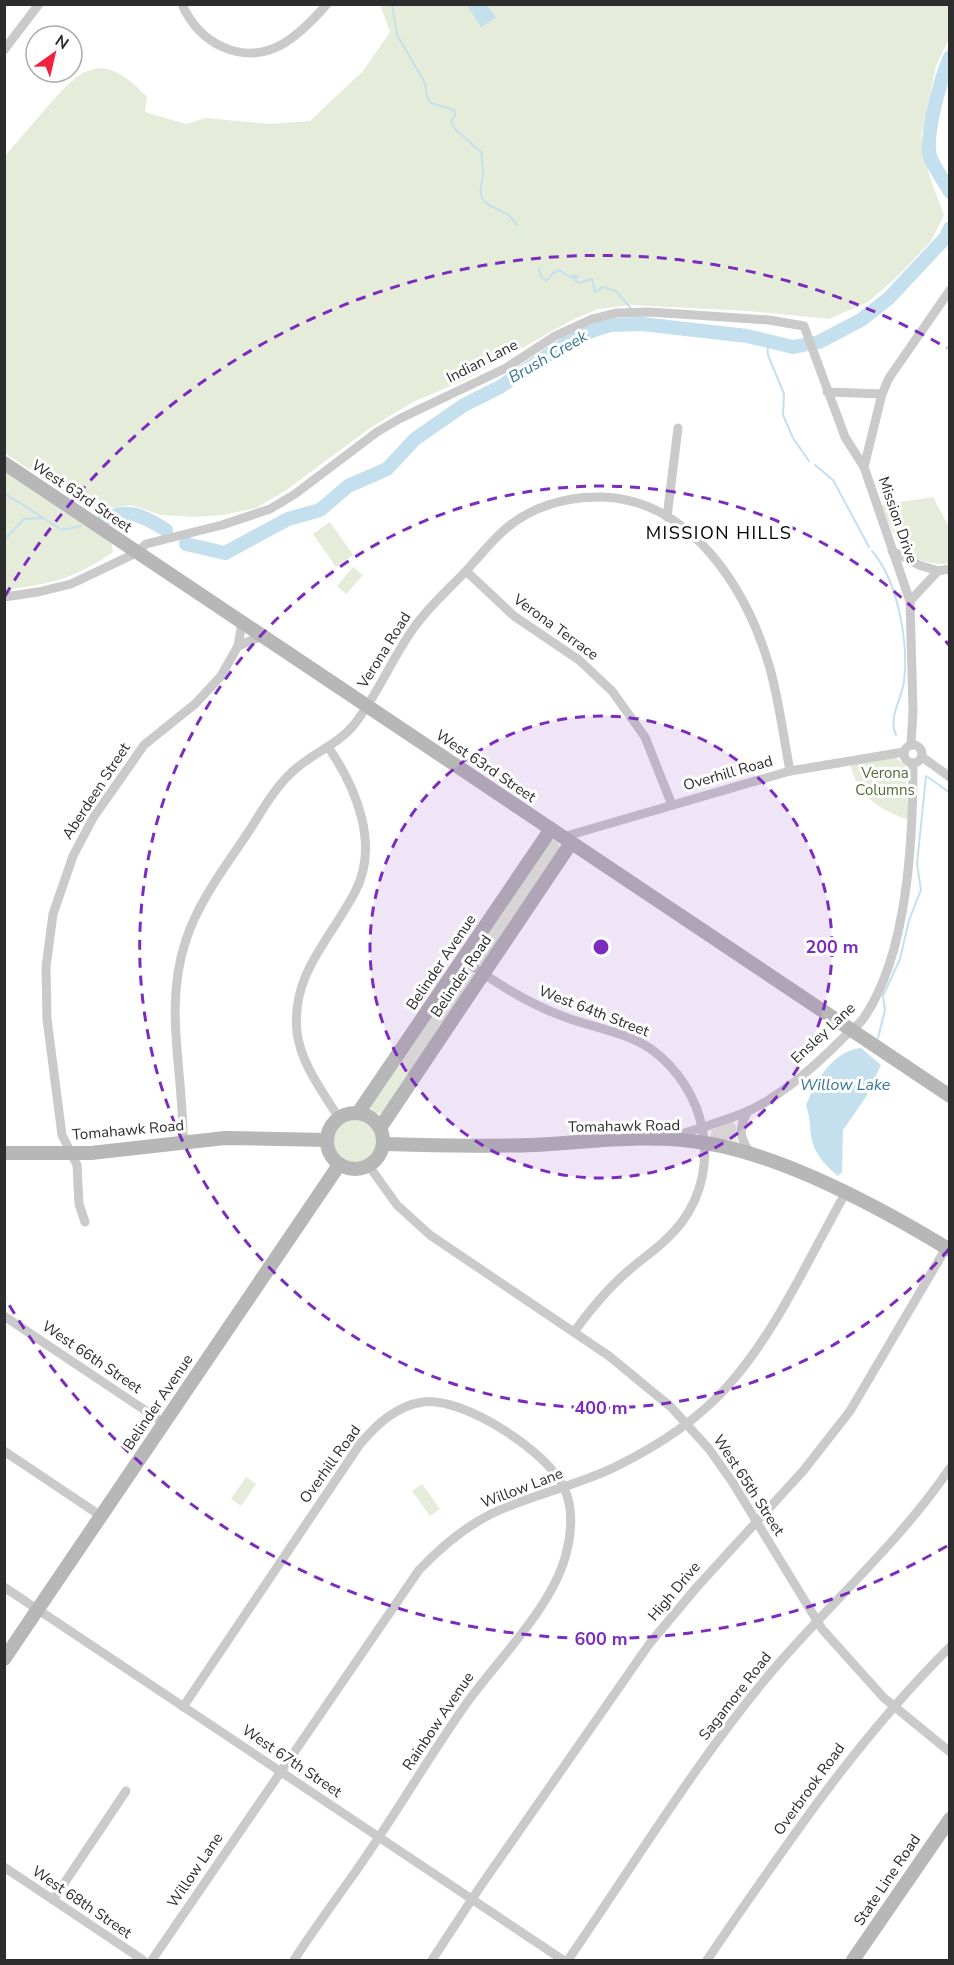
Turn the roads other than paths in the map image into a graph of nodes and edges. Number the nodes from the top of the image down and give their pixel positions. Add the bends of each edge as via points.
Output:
1 (39, 4) edge
2 (182, 4) edge
3 (327, 4) edge
4 (4, 50) edge
5 (950, 290) edge
6 (827, 392) junction
7 (882, 394) junction
8 (678, 428) dead end
9 (4, 463) edge
10 (864, 467) junction
11 (667, 517) junction
12 (892, 551) junction
13 (136, 553) junction
14 (950, 569) edge
15 (466, 571) junction
16 (938, 571) junction
17 (4, 597) edge
18 (910, 601) junction
19 (242, 623) junction
20 (262, 636) junction
21 (238, 646) junction
22 (367, 706) junction
23 (328, 747) junction
24 (908, 748) junction
25 (922, 757) junction
26 (913, 763) junction
27 (790, 771) junction
28 (950, 777) edge
29 (672, 805) junction
30 (550, 829) junction
31 (567, 840) junction
32 (462, 959) junction
33 (482, 973) junction
34 (850, 1030) junction
35 (950, 1096) edge
36 (748, 1111) junction
37 (358, 1113) junction
38 (339, 1118) junction
39 (702, 1127) junction
40 (380, 1128) junction
41 (668, 1138) junction
42 (327, 1140) junction
43 (183, 1142) junction
44 (706, 1143) junction
45 (383, 1144) junction
46 (70, 1152) junction
47 (4, 1153) edge
48 (750, 1154) junction
49 (339, 1165) junction
50 (369, 1166) junction
51 (845, 1194) junction
52 (85, 1222) dead end
53 (948, 1249) edge
54 (4, 1316) edge
55 (573, 1332) junction
56 (164, 1423) junction
57 (686, 1424) junction
58 (4, 1451) edge
59 (950, 1468) edge
60 (564, 1487) junction
61 (101, 1516) junction
62 (756, 1521) junction
63 (4, 1587) edge
64 (38, 1609) junction
65 (818, 1621) junction
66 (950, 1647) edge
67 (4, 1659) edge
68 (893, 1705) junction
69 (183, 1707) junction
70 (935, 1738) junction
71 (950, 1739) edge
72 (950, 1752) edge
73 (280, 1772) junction
74 (126, 1791) dead end
75 (950, 1819) edge
76 (377, 1837) junction
77 (4, 1868) edge
78 (53, 1899) junction
79 (472, 1900) junction
80 (143, 1960) edge
81 (152, 1960) edge
82 (294, 1960) edge
83 (432, 1960) edge
84 (562, 1960) edge
85 (568, 1960) edge
86 (706, 1960) edge
87 (852, 1960) edge

1 - 4 street
2 - 3 street via 205,38 225,49 247,53 282,44
5 - 7 street, Mission Drive via 899,361
6 - 7 street
6 - 10 street, Indian Lane via 845,437
6 - 13 street, Indian Lane via 804,326 769,320 616,313 577,325 506,368 399,419 270,509 146,544
7 - 10 street, Mission Drive
8 - 11 street
9 - 13 street, West 63rd Street
10 - 12 street, Mission Drive
11 - 15 street, Verona Road via 627,500 608,497 553,503 534,510 504,530
11 - 27 street, Verona Road via 707,548 748,613 774,685
12 - 16 street
12 - 18 street, Mission Drive
13 - 17 street, Indian Lane via 71,584
13 - 19 street, West 63rd Street
14 - 16 street
15 - 22 street, Verona Road via 413,627
15 - 29 street, Verona Terrace via 514,616 579,660 612,691 645,737
16 - 18 street
18 - 24 street, Mission Drive via 913,711
19 - 20 street, West 63rd Street
19 - 21 street, Aberdeen Street
20 - 21 street
20 - 22 street, West 63rd Street
21 - 46 street, Aberdeen Street via 207,693 158,732 133,758 84,833 61,886 48,947 45,994 62,1135
22 - 23 street, Verona Road via 351,728
22 - 30 street, West 63rd Street
23 - 38 street via 342,768 358,808 366,839 365,858 356,890 308,965 296,1012 303,1056
23 - 43 street, Verona Road via 293,770 277,789 205,898 185,941 173,1010
24 - 25 street via 917,748
24 - 26 street
24 - 27 street, Overhill Road
25 - 26 street via 920,762
25 - 28 street
26 - 34 street, Ensley Lane via 913,820 896,936 881,987 864,1017
27 - 29 street, Overhill Road
29 - 31 street, Overhill Road
30 - 31 street, West 63rd Street
30 - 32 street, Belinder Avenue
31 - 33 street, Belinder Road
31 - 34 street, West 63rd Street
32 - 33 street, West 64th Street
32 - 37 street, Belinder Avenue
33 - 39 street, West 64th Street via 543,1008 630,1038 650,1049 680,1077
33 - 40 street, Belinder Road
34 - 35 street, West 63rd Street
34 - 36 street, Ensley Lane via 812,1066
36 - 39 street, Ensley Lane
36 - 48 street via 740,1124 740,1138
37 - 38 street
37 - 40 street
38 - 42 street via 332,1124
39 - 41 street, Ensley Lane
39 - 44 street, West 64th Street
40 - 45 street
41 - 44 street, Tomahawk Road
41 - 45 street, Tomahawk Road via 500,1146
42 - 43 street, Tomahawk Road via 255,1137
42 - 49 street
43 - 46 street, Tomahawk Road
44 - 48 street, Tomahawk Road
44 - 55 street via 700,1185 682,1222 613,1285
45 - 50 street via 381,1153
46 - 47 street, Tomahawk Road
46 - 52 street, Aberdeen Street via 77,1165 79,1204
48 - 51 street, Tomahawk Road
49 - 50 street via 354,1170
49 - 56 street, Belinder Avenue
50 - 55 street, West 65th Street via 415,1223
51 - 53 street, Tomahawk Road
51 - 57 street, Willow Lane via 748,1360 725,1389
53 - 62 street, High Drive via 850,1411 803,1471
54 - 56 street, West 66th Street
55 - 57 street, West 65th Street via 643,1382
56 - 61 street, Belinder Avenue
57 - 60 street, Willow Lane via 617,1467
57 - 62 street, West 65th Street via 721,1465
58 - 61 street
59 - 65 street, Sagamore Road via 906,1527
60 - 69 street, Overhill Road via 550,1467 528,1449 462,1408 432,1401 401,1408 360,1444
60 - 73 street, Willow Lane via 491,1514 436,1552 411,1580
60 - 76 street, Rainbow Avenue via 572,1511 570,1530 567,1551 553,1584
61 - 64 street, Belinder Avenue
62 - 65 street, West 65th Street
62 - 79 street, High Drive via 650,1643
63 - 64 street, West 67th Street
64 - 67 street, Belinder Avenue
64 - 69 street, West 67th Street
65 - 68 street, West 65th Street via 855,1668
65 - 85 street, Sagamore Road via 774,1669 718,1741
66 - 68 street, Overbrook Road
68 - 70 street, West 65th Street
68 - 86 street, Overbrook Road via 806,1816
69 - 73 street, West 67th Street
70 - 71 street
70 - 72 street, West 65th Street
73 - 76 street, West 67th Street
73 - 81 street, Willow Lane
74 - 78 street
75 - 87 street, State Line Road
76 - 79 street, West 67th Street
76 - 82 street, Rainbow Avenue
77 - 78 street, West 68th Street
78 - 80 street, West 68th Street
79 - 83 street, High Drive
79 - 84 street, West 67th Street

